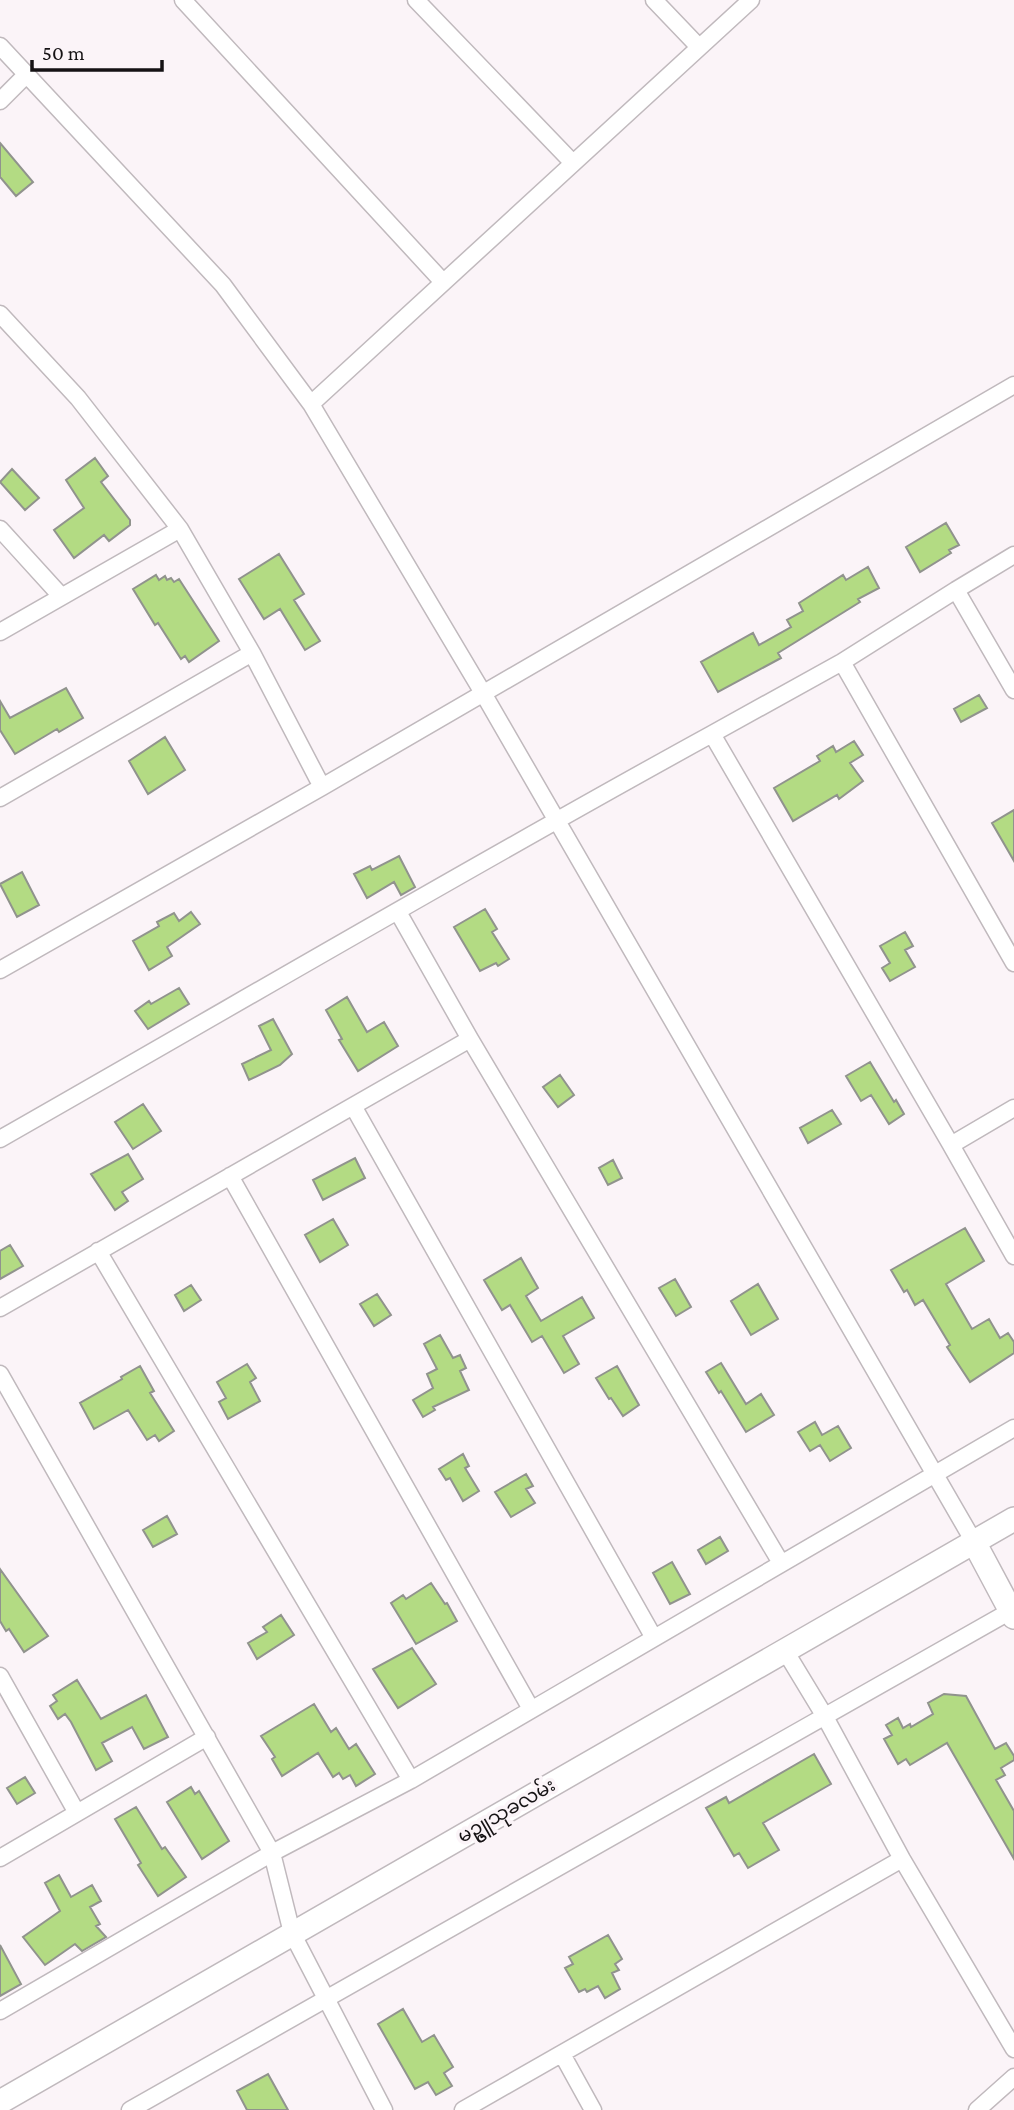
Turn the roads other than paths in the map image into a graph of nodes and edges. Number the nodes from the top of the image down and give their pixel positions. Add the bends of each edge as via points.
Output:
1 (183, 0) edge
2 (416, 0) edge
3 (654, 0) edge
4 (751, 0) edge
5 (0, 46) edge
6 (699, 47) junction
7 (27, 74) junction
8 (0, 101) edge
9 (572, 162) junction
10 (443, 282) junction
11 (0, 314) edge
12 (1014, 385) edge
13 (312, 404) junction
14 (0, 529) edge
15 (180, 529) junction
16 (1014, 555) edge
17 (956, 590) junction
18 (61, 596) junction
19 (0, 632) edge
20 (252, 653) junction
21 (842, 662) junction
22 (1014, 690) edge
23 (483, 693) junction
24 (712, 734) junction
25 (322, 787) junction
26 (0, 798) edge
27 (556, 819) junction
28 (398, 912) junction
29 (1014, 963) edge
30 (0, 970) edge
31 (470, 1039) junction
32 (353, 1106) junction
33 (1014, 1108) edge
34 (0, 1139) edge
35 (951, 1146) junction
36 (230, 1176) junction
37 (98, 1251) junction
38 (1014, 1256) edge
39 (0, 1308) edge
40 (0, 1374) edge
41 (1014, 1428) edge
42 (934, 1476) junction
43 (1014, 1519) edge
44 (974, 1542) junction
45 (781, 1563) junction
46 (1013, 1612) edge
47 (654, 1638) junction
48 (784, 1649) junction
49 (0, 1676) edge
50 (531, 1709) junction
51 (824, 1715) junction
52 (207, 1737) junction
53 (411, 1780) junction
54 (77, 1813) junction
55 (272, 1853) junction
56 (0, 1858) edge
57 (902, 1859) junction
58 (292, 1933) junction
59 (326, 1998) junction
60 (0, 2011) edge
61 (1014, 2049) edge
62 (562, 2053) junction
63 (1014, 2077) edge
64 (0, 2102) edge
65 (130, 2110) edge
66 (384, 2110) edge
67 (464, 2110) edge
68 (593, 2110) edge
69 (977, 2110) edge

1 - 10 street
2 - 9 street
3 - 6 street
4 - 6 street
5 - 7 street
6 - 9 street
7 - 8 street
7 - 13 street via 223,285
9 - 10 street
10 - 13 street
11 - 15 street via 78,398
12 - 23 street
13 - 23 street
14 - 18 street
15 - 18 street
15 - 20 street
16 - 17 street
17 - 21 street
17 - 22 street
18 - 19 street
20 - 25 street
20 - 26 street
21 - 24 street
21 - 29 street
23 - 25 street
23 - 27 street
24 - 27 street
24 - 35 street
25 - 30 street
27 - 28 street
27 - 42 street
28 - 31 street
28 - 34 street
31 - 32 street
31 - 45 street
32 - 36 street
32 - 47 street
33 - 35 street
35 - 38 street
36 - 37 street
36 - 50 street
37 - 39 street
37 - 53 street
40 - 52 street
41 - 42 street
42 - 44 street
42 - 45 street
43 - 44 street, မဥ္ဇူသုခလမ်း
44 - 46 street
44 - 48 street, မဥ္ဇူသုခလမ်း
45 - 47 street
46 - 51 street
47 - 50 street
48 - 51 street
48 - 58 street, မဥ္ဇူသုခလမ်း
49 - 54 street
50 - 53 street
51 - 57 street
51 - 59 street
52 - 54 street
52 - 55 street
53 - 55 street
54 - 56 street
55 - 58 street
55 - 60 street
57 - 61 street
57 - 62 street
58 - 59 street
58 - 64 street, မဥ္ဇူသုခလမ်း
59 - 65 street
59 - 66 street
62 - 67 street
62 - 68 street
63 - 69 street

